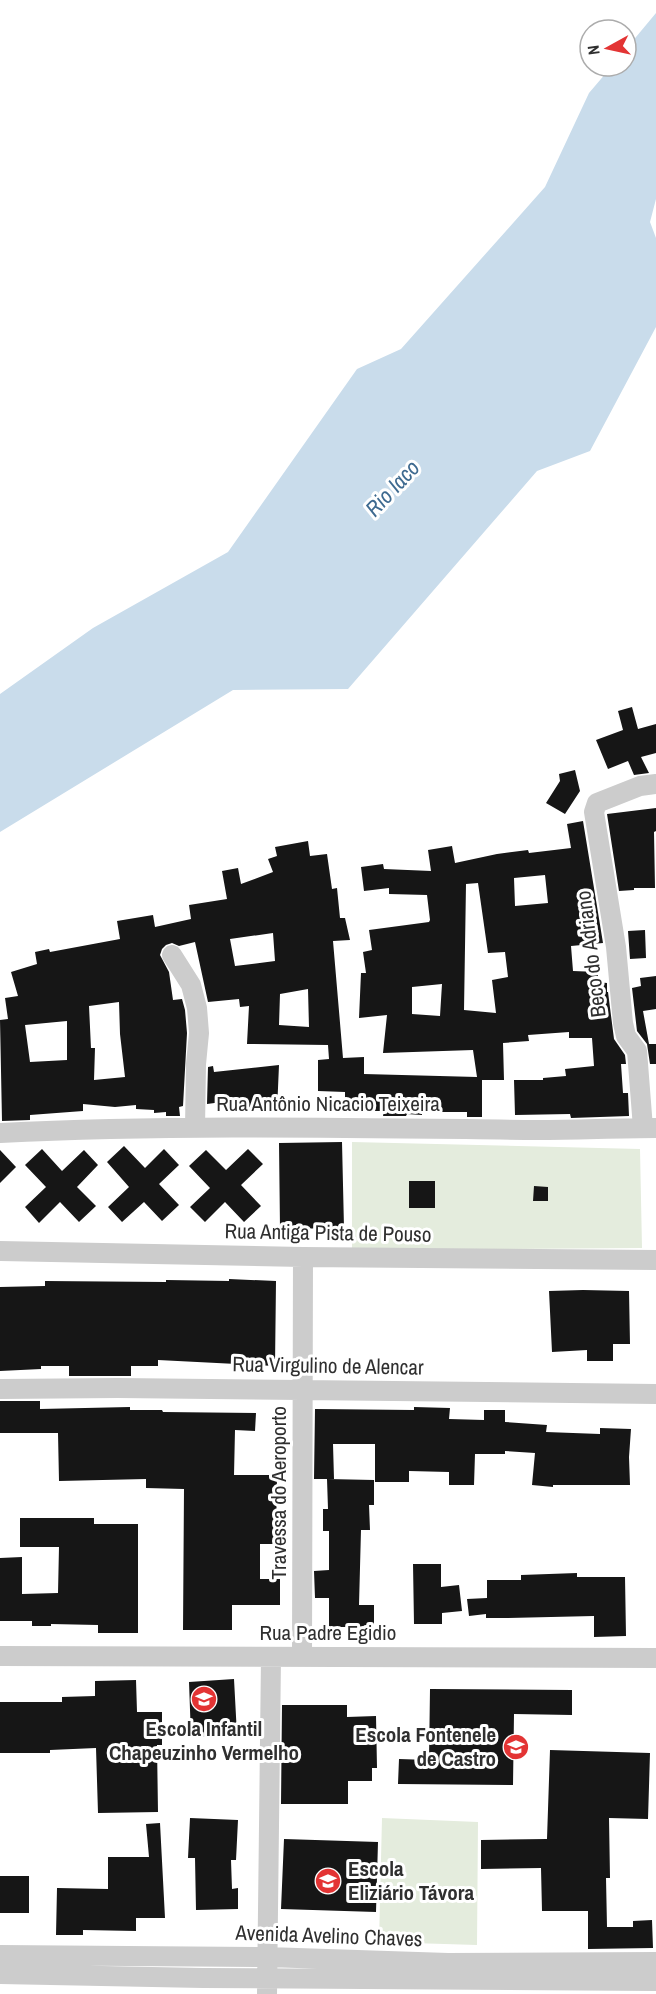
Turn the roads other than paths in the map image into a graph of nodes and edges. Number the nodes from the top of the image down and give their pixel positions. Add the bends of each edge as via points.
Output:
1 (656, 784) edge
2 (172, 955) dead end
3 (195, 1128) junction
4 (649, 1128) edge
5 (0, 1133) edge
6 (0, 1251) edge
7 (303, 1257) junction
8 (656, 1260) edge
9 (0, 1389) edge
10 (304, 1390) junction
11 (656, 1394) edge
12 (0, 1656) edge
13 (271, 1657) junction
14 (303, 1657) junction
15 (656, 1658) edge
16 (0, 1954) edge
17 (267, 1957) junction
18 (656, 1962) edge
19 (0, 1974) edge
20 (475, 1979) edge
21 (656, 1982) edge
22 (267, 1986) edge

1 - 4 street, Beco do Adriano via 640,786 597,803 594,812 616,948 623,1023 626,1036 637,1051
2 - 3 street via 191,985 197,1008
3 - 4 street, Rua Antônio Nicacio Teixeira
3 - 5 street, Rua Antônio Nicacio Teixeira
6 - 7 street, Rua Antiga Pista de Pouso
7 - 8 street, Rua Antiga Pista de Pouso
7 - 10 street, Travessa do Aeroporto
9 - 10 street, Rua Virgulino de Alencar
10 - 11 street, Rua Virgulino de Alencar
10 - 14 street, Travessa do Aeroporto
12 - 13 street, Rua Padre Egidio
13 - 14 street, Rua Padre Egidio
13 - 17 street
14 - 15 street, Rua Padre Egidio
16 - 17 street, Avenida Avelino Chaves
17 - 20 street, Avenida Avelino Chaves via 448,1963
17 - 22 street
18 - 20 street, Avenida Avelino Chaves
19 - 22 street, Avenida Avelino Chaves
20 - 21 street, Avenida Avelino Chaves
20 - 22 street, Avenida Avelino Chaves

